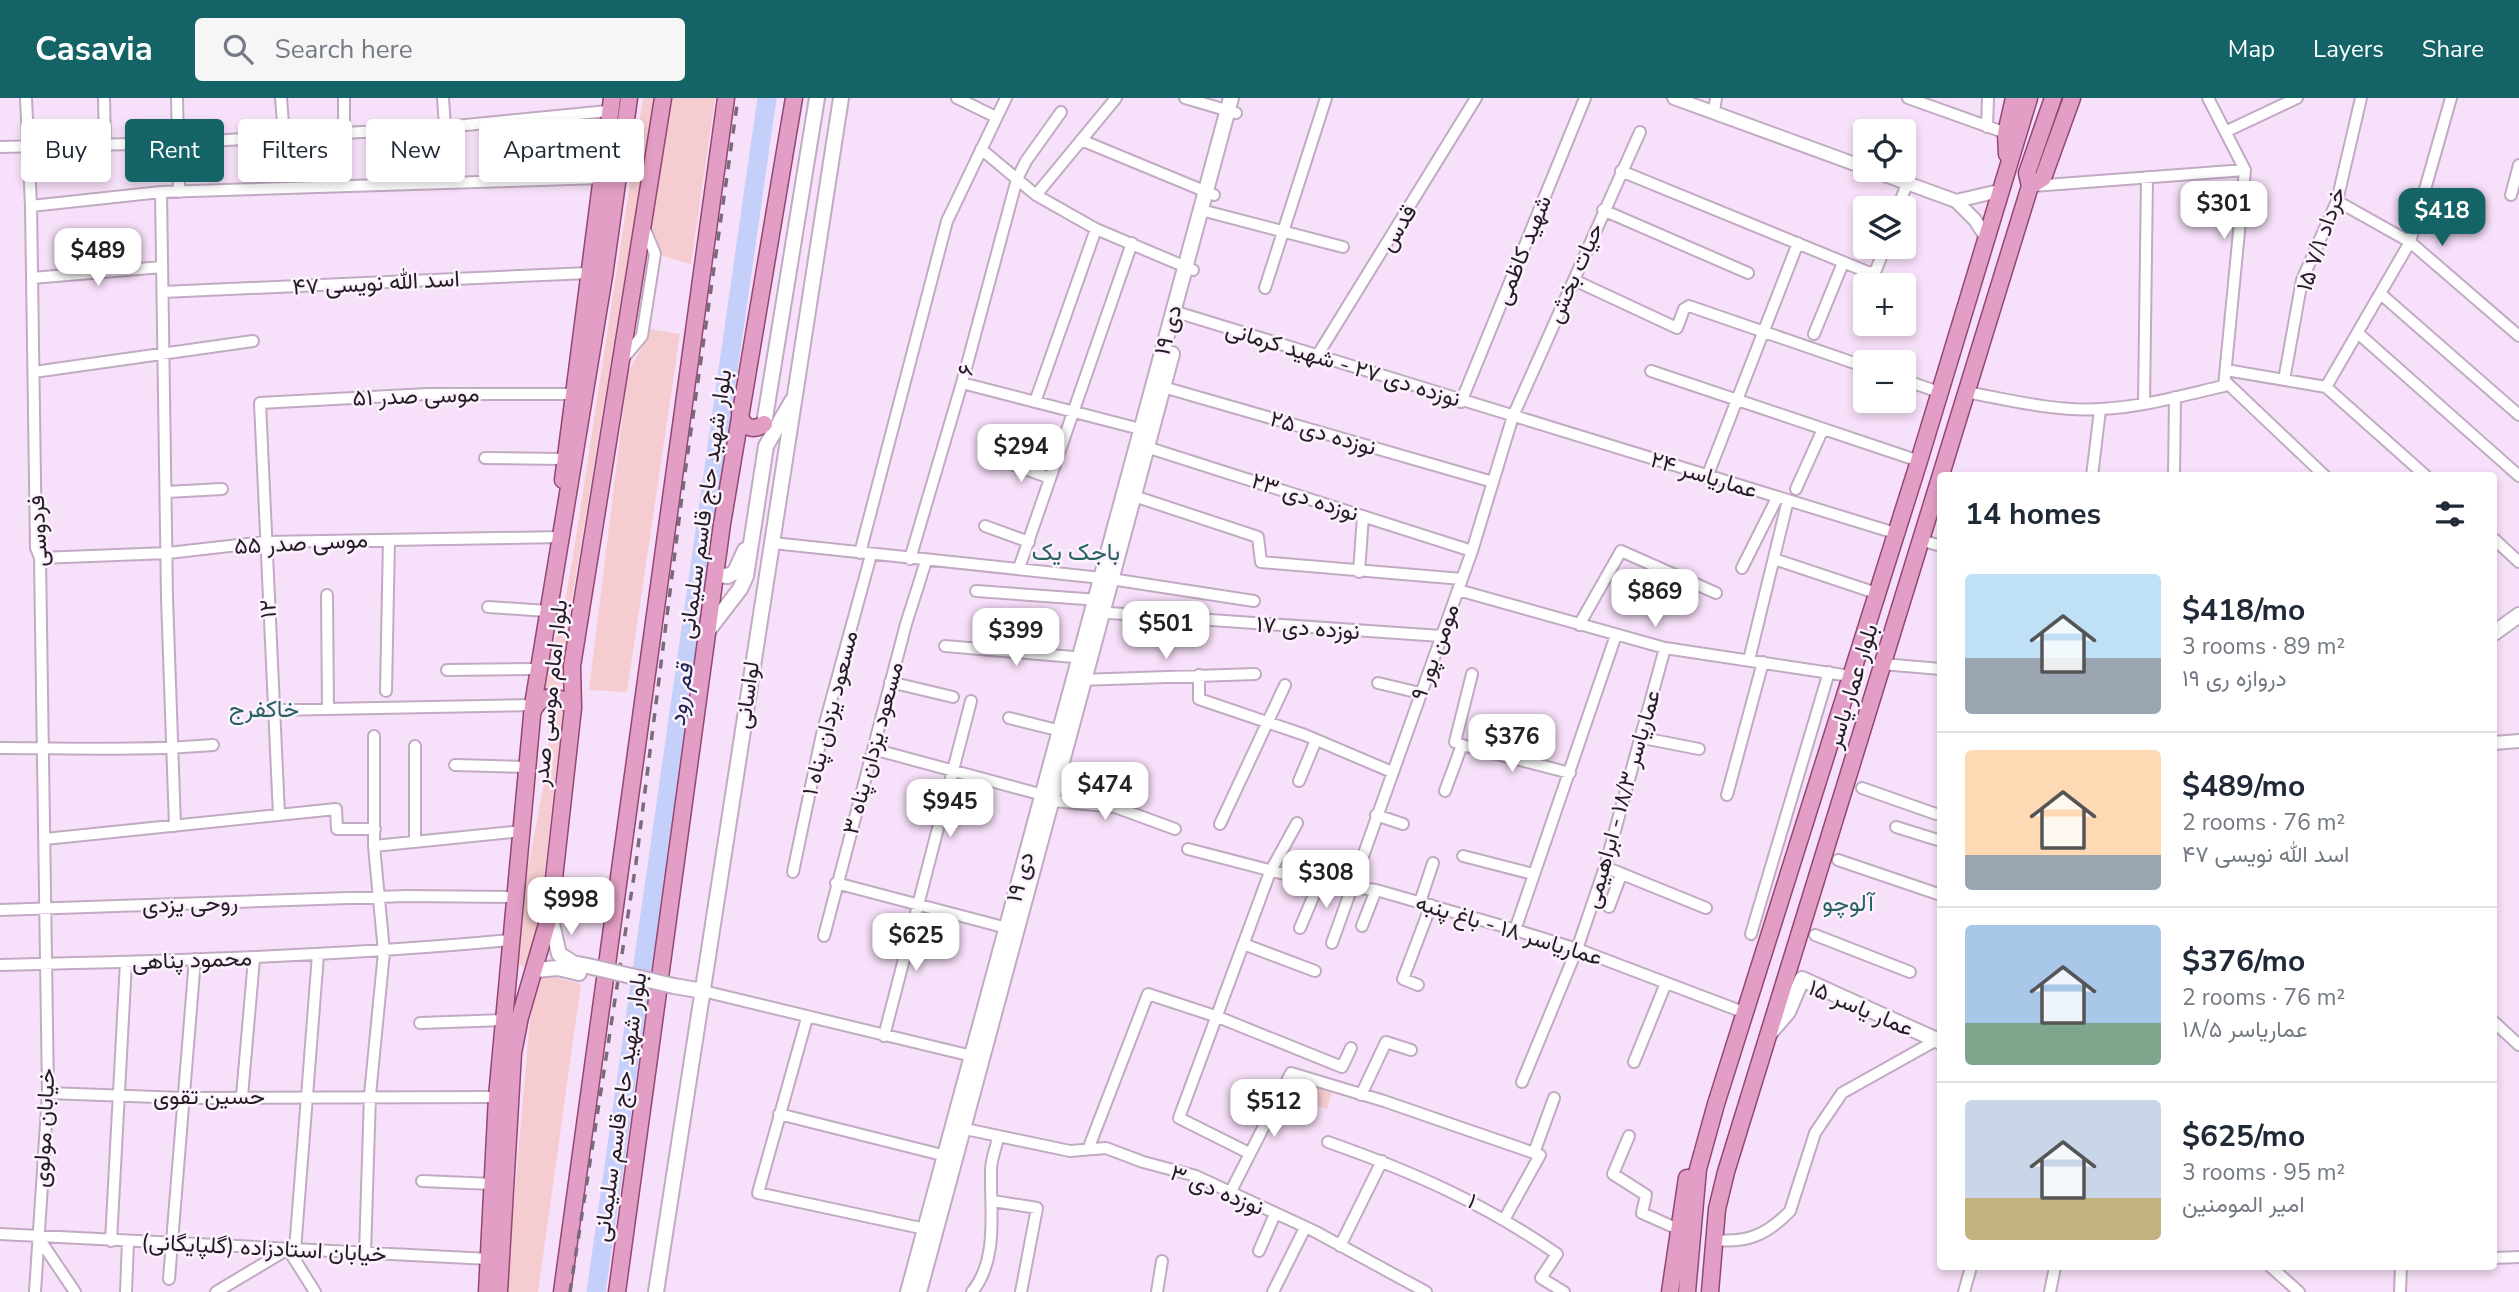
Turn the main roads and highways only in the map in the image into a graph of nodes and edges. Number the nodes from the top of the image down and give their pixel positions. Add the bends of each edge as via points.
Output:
1 (629, 98) edge
2 (663, 98) edge
3 (726, 98) edge
4 (794, 98) edge
5 (817, 98) edge
6 (841, 98) edge
7 (1240, 98) edge
8 (2014, 98) edge
9 (2029, 98) edge
10 (2053, 98) edge
11 (2073, 98) edge
12 (610, 104) edge
13 (1232, 107) edge
14 (2008, 164) junction
15 (2030, 186) junction
16 (802, 188) junction
17 (828, 190) junction
18 (797, 393) junction
19 (740, 412) junction
20 (764, 424) joint
21 (1142, 445) junction
22 (1944, 472) edge
23 (1937, 495) edge
24 (562, 537) junction
25 (750, 537) junction
26 (716, 575) junction
27 (1106, 579) junction
28 (2519, 615) edge
29 (710, 628) junction
30 (2497, 630) edge
31 (1079, 680) junction
32 (573, 708) junction
33 (532, 711) junction
34 (1045, 799) junction
35 (550, 914) junction
36 (509, 966) junction
37 (587, 970) junction
38 (534, 972) junction
39 (703, 991) junction
40 (1768, 1035) junction
41 (1937, 1042) edge
42 (978, 1057) junction
43 (1703, 1153) junction
44 (931, 1230) junction
45 (487, 1292) edge
46 (499, 1292) edge
47 (562, 1292) edge
48 (617, 1292) edge
49 (656, 1292) edge
50 (908, 1292) edge
51 (919, 1292) edge
52 (1670, 1292) edge
53 (1687, 1292) edge
54 (1710, 1292) edge

1 - 24 main road, بلوار امام موسی صدر
2 - 32 main road, بلوار امام موسی صدر via 572,666
3 - 47 main road, بلوار شهید حاج قاسم سلیمانی
4 - 19 main road, بلوار شهید حاج قاسم سلیمانی
5 - 16 main road
6 - 17 main road, لواسانی
7 - 13 main road, ۱۹ دی
8 - 14 main road via 2006,133
9 - 14 main road, بلوار عمار یاسر
10 - 15 main road, بلوار عمار یاسر via 2026,173
11 - 15 main road via 2043,178
12 - 24 main road via 563,459
13 - 21 main road, ۱۹ دی
14 - 43 main road, بلوار عمار یاسر
15 - 22 main road, بلوار عمار یاسر
16 - 17 main road
16 - 20 main road
17 - 18 main road, لواسانی
18 - 25 main road via 766,446
18 - 39 main road, لواسانی
19 - 20 main road via 747,427
19 - 26 main road, بلوار شهید حاج قاسم سلیمانی
21 - 27 main road, ۱۹ دی
21 - 27 main road, ۱۹ دی via 1134,496
23 - 40 main road, بلوار عمار یاسر
24 - 33 main road, بلوار امام موسی صدر
25 - 26 main road via 734,572
25 - 29 main road via 746,576
26 - 29 main road, بلوار شهید حاج قاسم سلیمانی
27 - 31 main road, ۱۹ دی
28 - 30 main road
29 - 48 main road, بلوار شهید حاج قاسم سلیمانی
31 - 34 main road, ۱۹ دی
31 - 34 main road, ۱۹ دی
32 - 33 main road via 558,697 549,697
32 - 35 main road, بلوار امام موسی صدر
33 - 36 main road, بلوار امام موسی صدر
34 - 42 main road, ۱۹ دی
34 - 42 main road, ۱۹ دی via 1007,928
35 - 37 main road via 559,954
35 - 38 main road, بلوار امام موسی صدر
36 - 38 main road via 519,975
36 - 45 main road, بلوار امام موسی صدر
37 - 38 main road
37 - 39 main road, bridge
38 - 46 main road, بلوار امام موسی صدر via 513,1053
39 - 49 main road, لواسانی
40 - 41 main road, عمار یاسر ۱۵ via 1788,1012 1802,979
40 - 54 main road, بلوار عمار یاسر via 1726,1172
42 - 44 main road, ۱۹ دی
43 - 52 main road, بلوار عمار یاسر via 1688,1172
43 - 53 main road, بلوار عمار یاسر via 1690,1233
44 - 50 main road, ۱۹ دی
44 - 51 main road, ۱۹ دی

